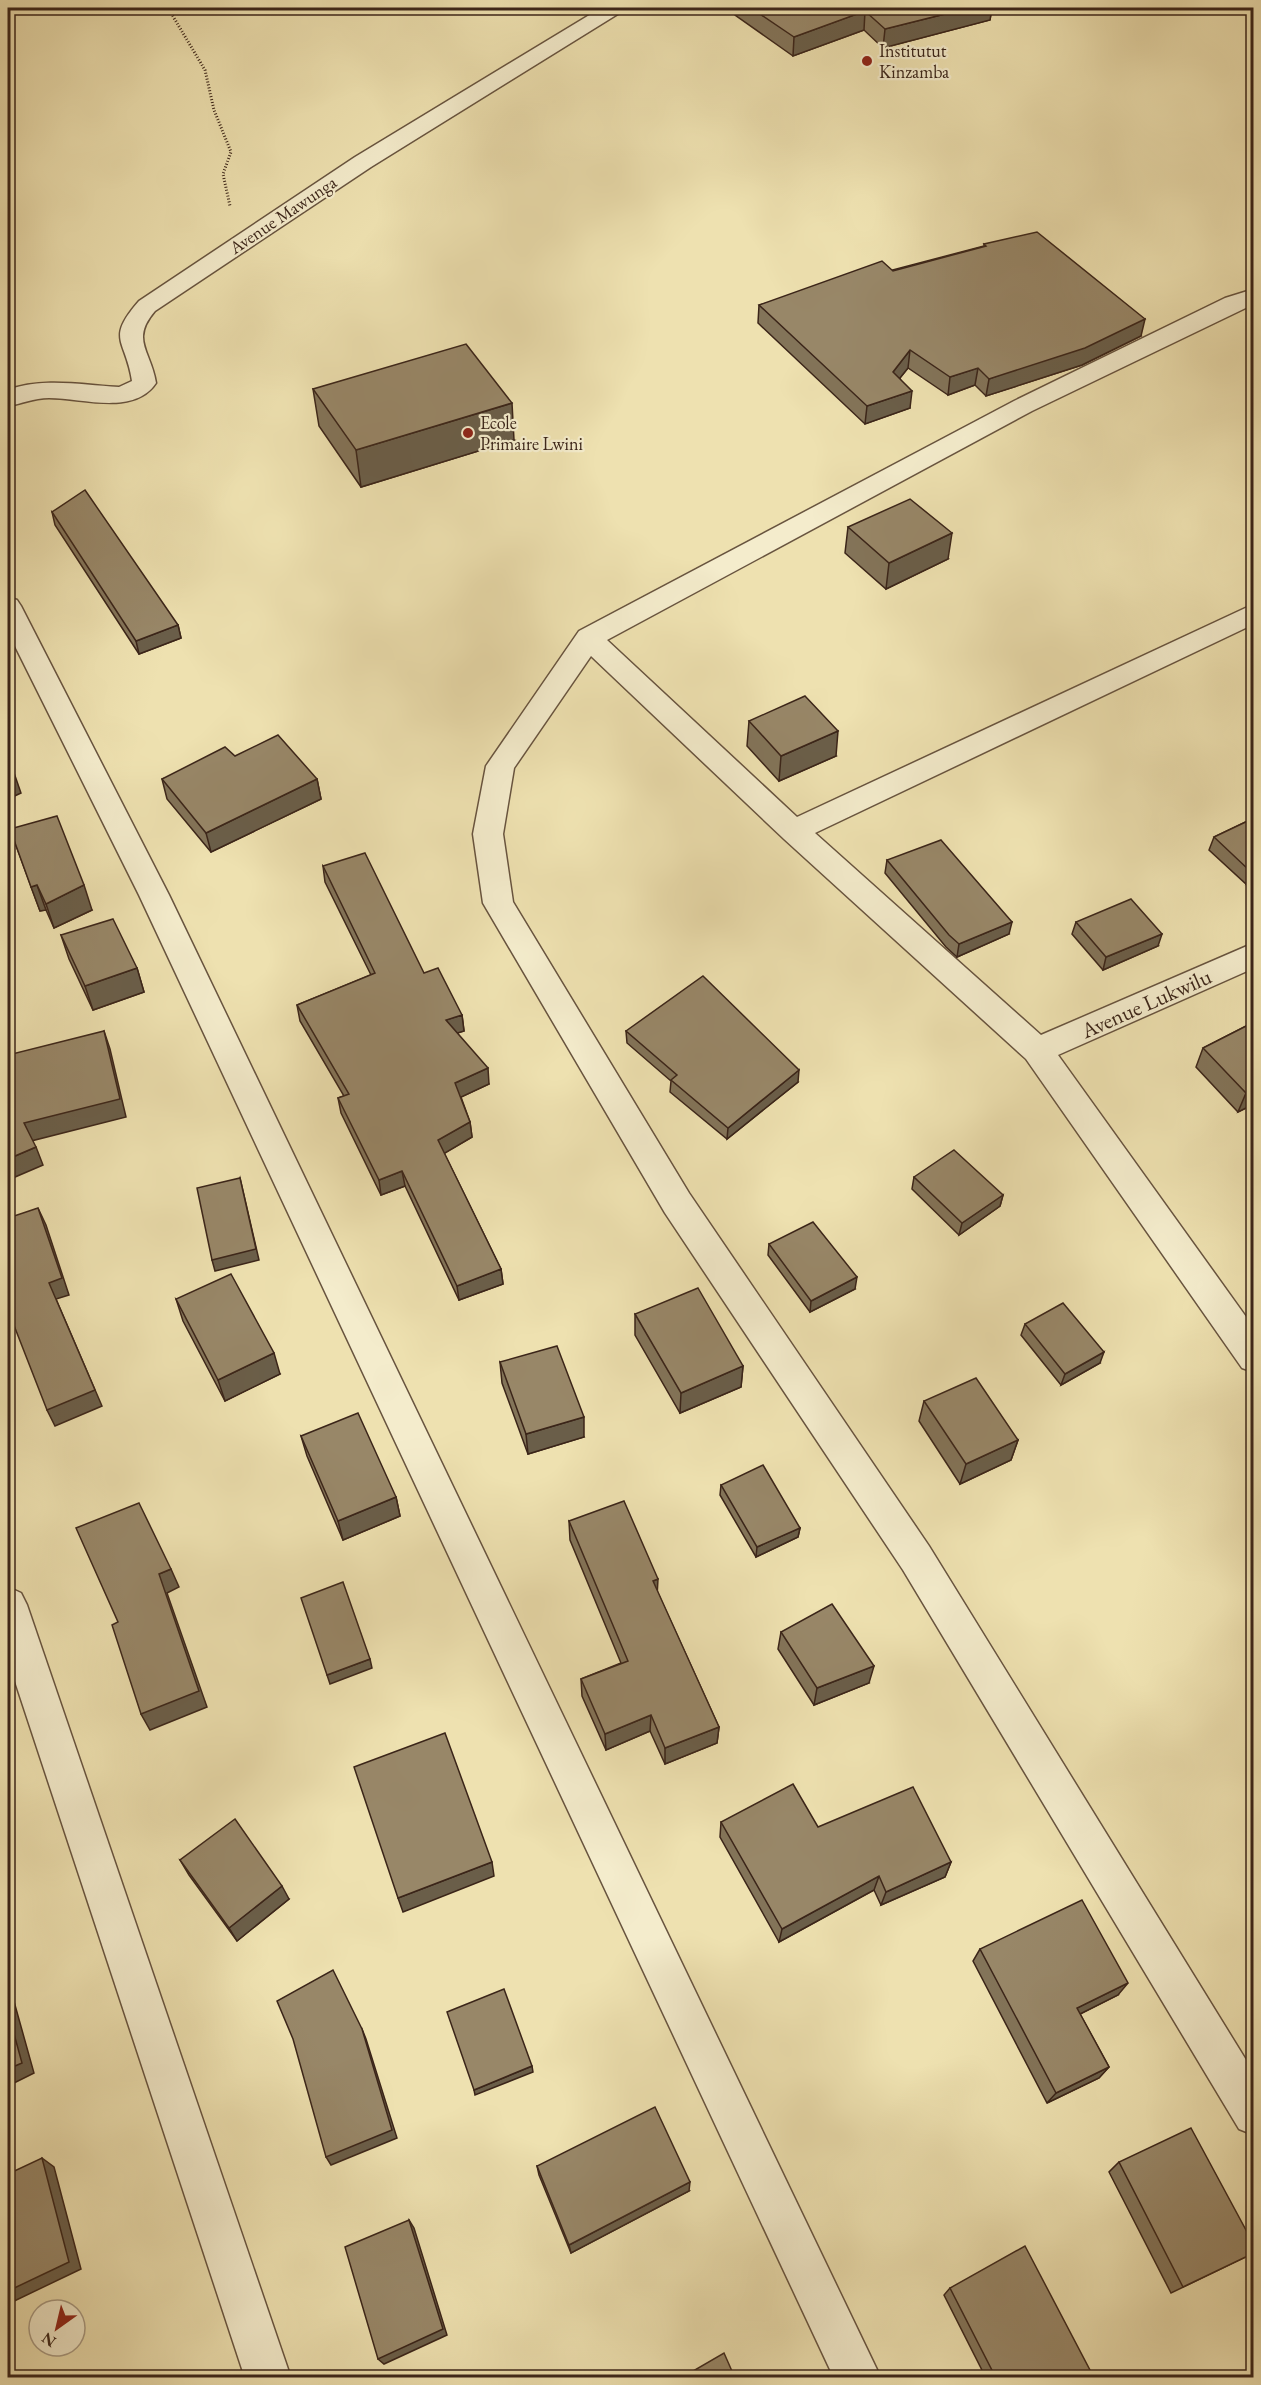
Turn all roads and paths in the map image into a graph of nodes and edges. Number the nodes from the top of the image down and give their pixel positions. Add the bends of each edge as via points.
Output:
1 (168, 8) edge
2 (614, 8) edge
3 (252, 236) junction
4 (1254, 296) edge
5 (8, 399) edge
6 (8, 606) edge
7 (1254, 613) edge
8 (589, 638) junction
9 (794, 831) junction
10 (1254, 954) edge
11 (1037, 1050) junction
12 (1254, 1357) edge
13 (8, 1605) edge
14 (1254, 2114) edge
15 (268, 2378) edge
16 (858, 2378) edge

1 - 3 path via 205,70 214,110 231,152 223,174 228,203
2 - 3 street, Avenue Mawunga via 363,162
3 - 5 street, Avenue Mawunga via 147,306 132,321 129,337 143,369 144,383 136,389 122,395 47,390
4 - 8 street via 1023,406
6 - 16 street via 154,895
7 - 9 street
8 - 9 street
8 - 14 street via 500,766 488,834 498,903 677,1203 916,1558
9 - 11 street
10 - 11 street, Avenue Lukwilu
11 - 12 street
13 - 15 street

